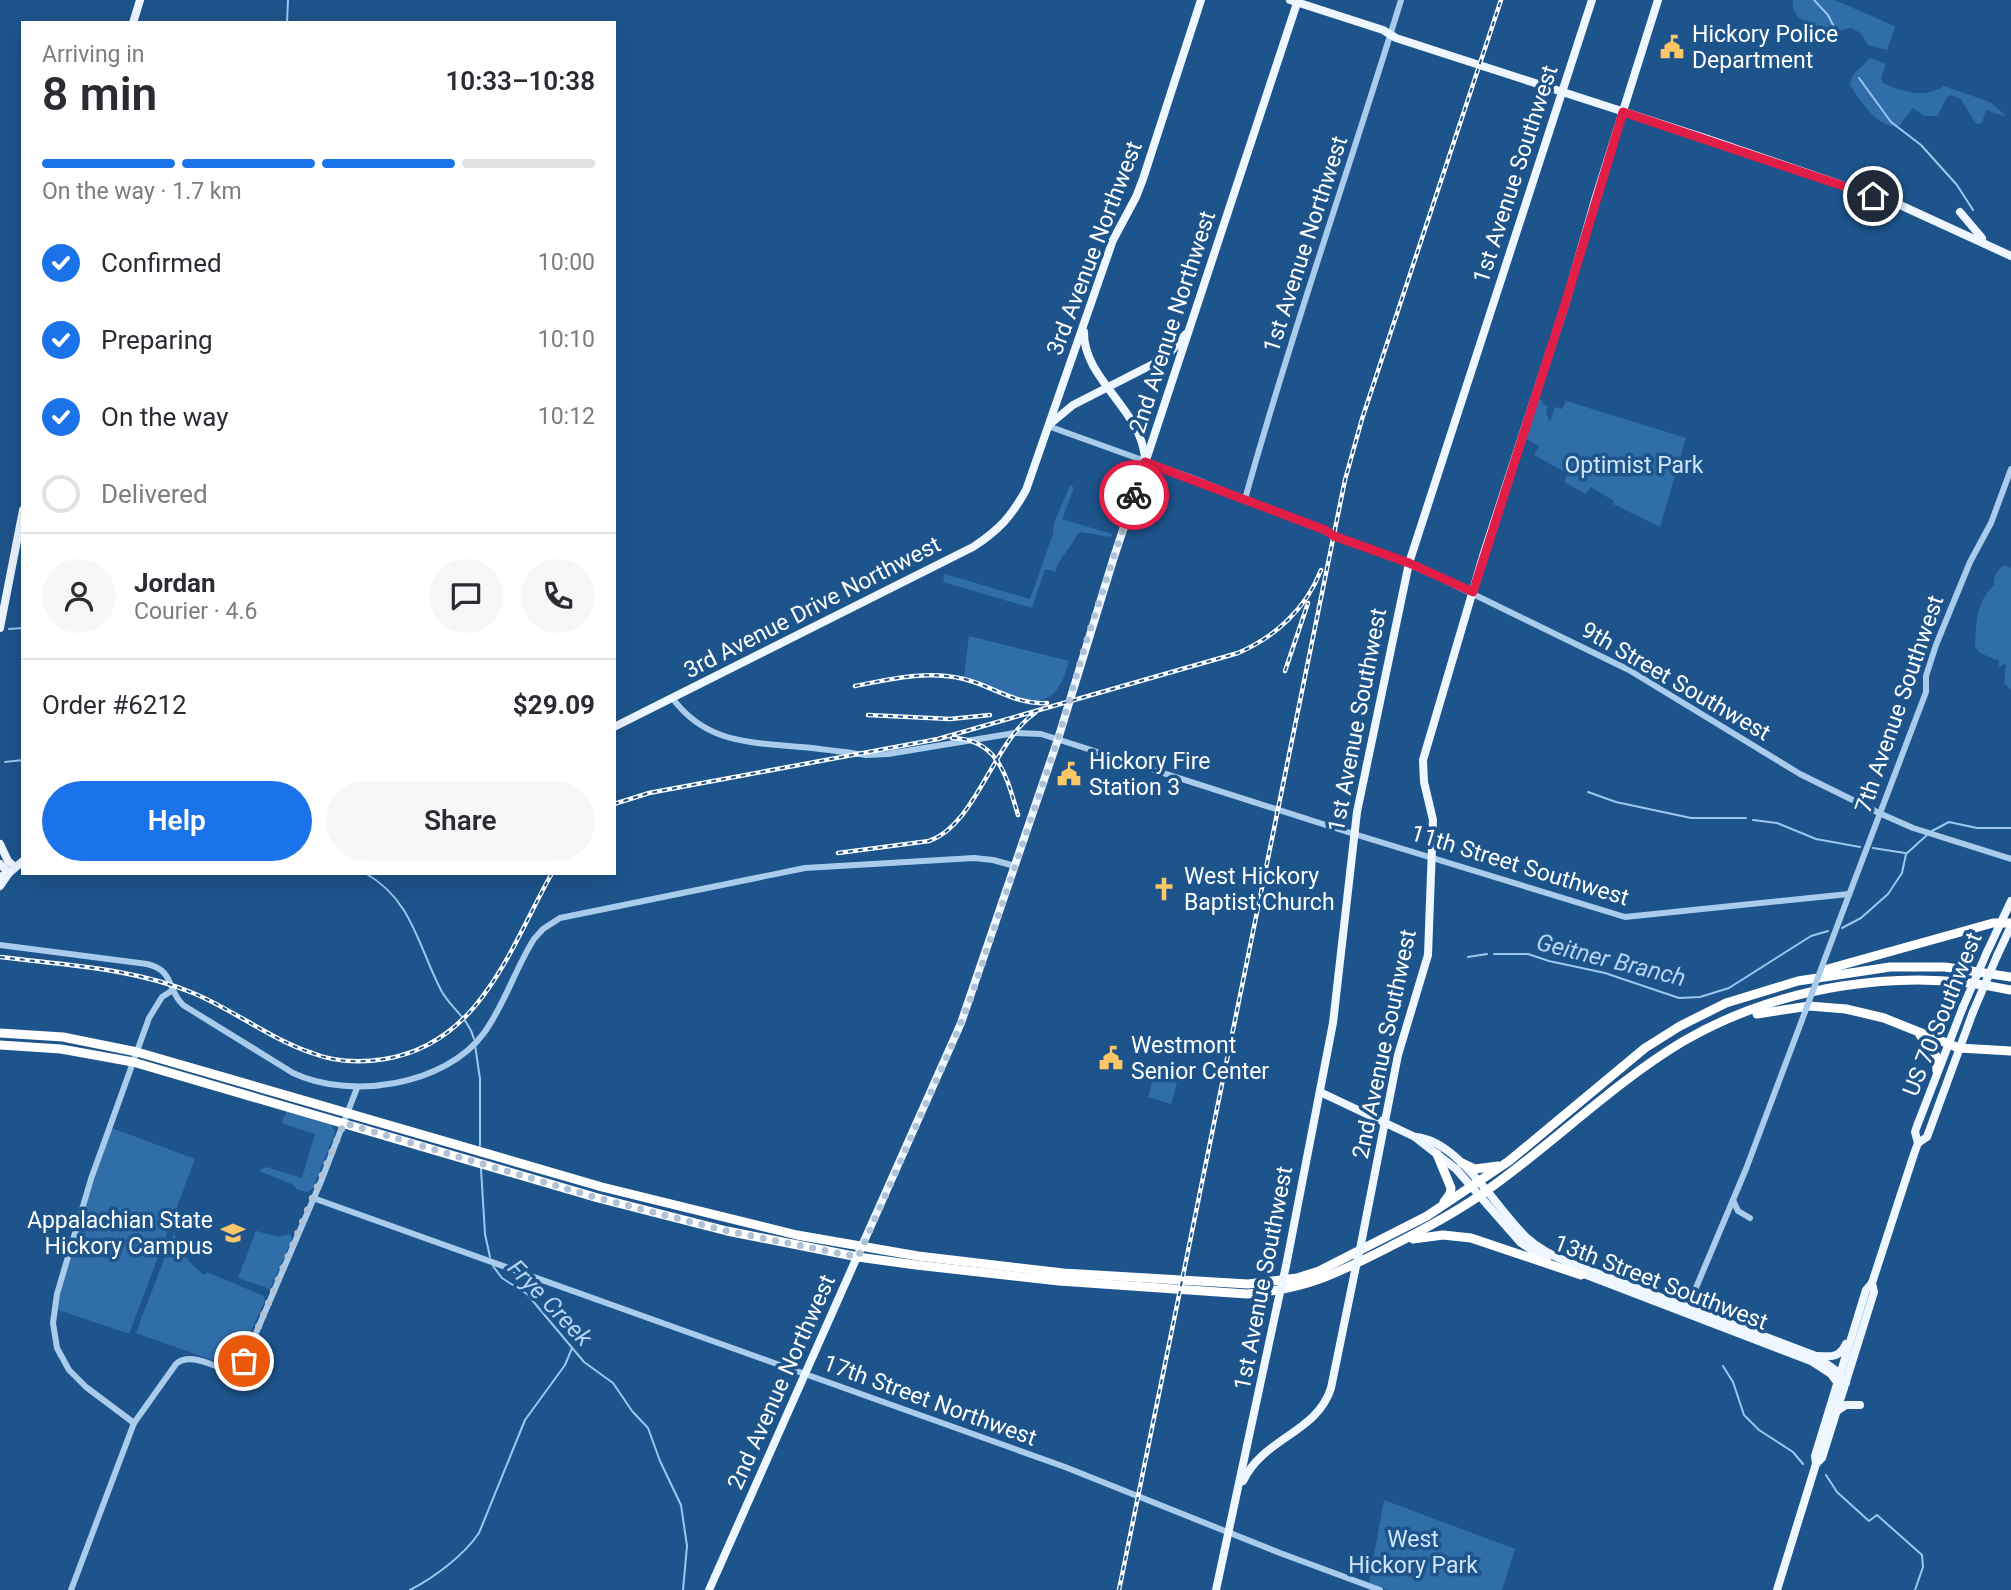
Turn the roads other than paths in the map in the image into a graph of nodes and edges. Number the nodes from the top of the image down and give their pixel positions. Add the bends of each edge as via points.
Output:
1 (140, 0) edge
2 (1201, 0) edge
3 (1401, 0) edge
4 (1592, 0) edge
5 (1658, 0) edge
6 (1295, 1) edge
7 (134, 21) edge
8 (1390, 34) junction
9 (1562, 94) junction
10 (1623, 112) junction
11 (1960, 212) dead end
12 (1999, 250) junction
13 (2011, 256) edge
14 (1085, 322) junction
15 (1188, 330) junction
16 (1108, 387) junction
17 (1048, 426) junction
18 (1145, 462) junction
19 (2011, 469) edge
20 (1253, 471) junction
21 (1230, 494) junction
22 (1244, 499) junction
23 (1016, 506) joint
24 (21, 520) edge
25 (1409, 563) junction
26 (1473, 592) junction
27 (0, 628) edge
28 (673, 699) junction
29 (616, 726) edge
30 (1058, 739) junction
31 (1879, 813) junction
32 (1354, 834) junction
33 (0, 844) edge
34 (1433, 857) junction
35 (2011, 859) edge
36 (0, 864) edge
37 (1015, 866) junction
38 (16, 867) edge
39 (0, 877) edge
40 (0, 887) edge
41 (1849, 894) junction
42 (2011, 901) edge
43 (2008, 924) edge
44 (0, 945) edge
45 (2011, 977) edge
46 (1776, 986) junction
47 (173, 990) junction
48 (2011, 990) edge
49 (0, 1033) edge
50 (1919, 1033) junction
51 (1948, 1044) junction
52 (0, 1045) edge
53 (1959, 1048) junction
54 (2011, 1051) edge
55 (137, 1052) junction
56 (1666, 1053) junction
57 (133, 1062) junction
58 (1937, 1071) junction
59 (357, 1088) junction
60 (1320, 1092) junction
61 (348, 1112) junction
62 (1385, 1122) junction
63 (344, 1123) junction
64 (1415, 1136) junction
65 (1918, 1143) junction
66 (1437, 1154) junction
67 (1509, 1161) junction
68 (1462, 1163) junction
69 (1476, 1185) junction
70 (1483, 1193) junction
71 (313, 1198) junction
72 (1733, 1199) junction
73 (1427, 1216) junction
74 (1750, 1218) dead end
75 (1397, 1243) junction
76 (860, 1252) junction
77 (1581, 1275) junction
78 (1872, 1283) junction
79 (1686, 1310) junction
80 (1860, 1310) junction
81 (1816, 1356) junction
82 (806, 1374) junction
83 (1842, 1383) junction
84 (1860, 1405) dead end
85 (1837, 1411) junction
86 (134, 1423) junction
87 (1816, 1464) junction
88 (1236, 1501) junction
89 (1230, 1531) junction
90 (71, 1590) edge
91 (709, 1590) edge
92 (1216, 1590) edge
93 (1380, 1590) edge
94 (1777, 1590) edge

1 - 7 main road
2 - 14 main road, 3rd Avenue Northwest via 1143,179 1113,240
3 - 8 street, 1st Avenue Northwest
4 - 9 main road, 1st Avenue Southwest
5 - 10 main road, 2nd Avenue Southwest
6 - 8 main road
6 - 15 main road, 2nd Avenue Northwest
8 - 9 main road
8 - 20 street, 1st Avenue Northwest
9 - 10 main road
9 - 25 main road, 1st Avenue Southwest
10 - 12 main road via 1900,205
10 - 26 main road, 2nd Avenue Southwest
11 - 12 main road via 1976,233
12 - 13 main road
14 - 16 main road via 1086,351
14 - 17 main road, 3rd Avenue Northwest
15 - 16 main road via 1165,358
15 - 18 main road, 2nd Avenue Northwest
16 - 17 main road via 1067,409
16 - 18 main road via 1138,430
17 - 18 street, 9th Street Southwest
17 - 23 main road, 3rd Avenue Northwest
18 - 21 street, 9th Street Southwest
18 - 30 main road, 2nd Avenue Northwest
19 - 31 street, 7th Avenue Southwest via 1937,645 1926,676 1926,692
20 - 21 street via 1242,491
20 - 22 street, 1st Avenue Northwest
21 - 22 street, 9th Street Southwest
22 - 25 street, 9th Street Southwest
23 - 28 main road, 3rd Avenue Drive Northwest via 999,528 973,547
24 - 27 main road
25 - 26 street, 9th Street Southwest
25 - 32 main road, 1st Avenue Southwest
26 - 31 street, 9th Street Southwest via 1639,676 1800,774
26 - 34 main road, 2nd Avenue Southwest via 1423,760 1433,820
28 - 29 main road, 3rd Avenue Drive Northwest
28 - 30 street, 11th Street Southwest via 698,723 727,738 866,755 1015,733
30 - 32 street, 11th Street Southwest
30 - 37 main road, 2nd Avenue Northwest
31 - 35 street, 9th Street Southwest
31 - 41 street, 7th Avenue Southwest
32 - 34 street, 11th Street Southwest
32 - 60 main road, 1st Avenue Southwest
33 - 38 main road
34 - 41 street, 11th Street Southwest via 1625,917
34 - 62 main road, 2nd Avenue Southwest via 1428,955 1398,1055
36 - 38 main road
37 - 59 street via 982,858 805,868 560,918 534,939 493,1020 471,1048 421,1076
37 - 76 main road, 2nd Avenue Northwest via 961,1023
38 - 39 main road
38 - 40 main road
41 - 72 street, 7th Avenue Southwest, bridge
42 - 43 main road, US 70 Southwest
43 - 46 highway
43 - 51 main road, US 70 Southwest, bridge via 1987,952
43 - 53 main road, US 70 Southwest, bridge
44 - 47 street via 147,964 166,972
45 - 46 highway via 1945,967 1890,967
46 - 67 highway via 1712,1010 1668,1033 1625,1063
47 - 55 street via 152,1010
47 - 59 street via 183,1006 197,1016 293,1073 319,1083
48 - 56 highway via 1937,981 1833,988 1743,1013
49 - 55 highway via 63,1037
50 - 51 highway
50 - 56 highway via 1862,1012 1809,1006 1749,1016
50 - 58 highway via 1936,1056
51 - 53 highway
51 - 58 main road, US 70 Southwest
52 - 57 highway via 61,1049
53 - 54 highway
53 - 65 main road, US 70 Southwest via 1927,1137
55 - 57 street
55 - 61 highway
56 - 70 highway
57 - 63 highway
57 - 86 street via 87,1191 53,1323 57,1348 68,1370
58 - 65 main road, US 70 Southwest via 1915,1132
59 - 61 street
60 - 62 main road, 13th Street Southwest
60 - 88 main road, 1st Avenue Southwest, bridge
61 - 63 street
61 - 76 highway via 653,1201
62 - 64 main road, 13th Street Southwest
62 - 88 main road, 2nd Avenue Southwest, bridge via 1325,1404 1256,1460
63 - 71 street
63 - 76 highway via 727,1231
64 - 66 main road, 13th Street Southwest
64 - 68 main road, 13th Street Southwest via 1430,1140
65 - 78 main road, US 70 Southwest
66 - 69 main road, 13th Street Southwest
66 - 73 highway via 1450,1182 1450,1194
67 - 68 highway via 1482,1169
67 - 69 highway
68 - 69 main road, 13th Street Southwest
69 - 70 main road, 13th Street Southwest
69 - 73 highway
70 - 75 highway
70 - 77 main road, 13th Street Southwest via 1514,1236 1532,1252
70 - 79 main road, 13th Street Southwest via 1539,1248
71 - 82 street, 17th Street Northwest
71 - 86 street via 238,1375 185,1358
72 - 74 street via 1738,1211
72 - 79 street
73 - 76 highway via 1319,1270 1297,1278 1248,1284 1063,1273
75 - 76 highway via 1320,1281 1247,1294 1059,1281
75 - 77 highway via 1458,1236
76 - 82 main road, 2nd Avenue Northwest
77 - 79 main road, 13th Street Southwest
78 - 80 main road, US 70 Southwest
78 - 83 main road, US 70 Southwest via 1874,1292
79 - 81 main road, 13th Street Southwest
79 - 83 main road, 13th Street Southwest via 1811,1361
80 - 81 main road via 1843,1351
80 - 83 main road, US 70 Southwest
81 - 83 main road, 13th Street Southwest
82 - 89 street, 17th Street Northwest
82 - 91 main road, 2nd Avenue Northwest
83 - 85 main road, US 70 Southwest
83 - 87 main road, US 70 Southwest
84 - 85 main road via 1846,1405
85 - 87 main road, US 70 Southwest
86 - 90 street
87 - 94 main road, US 70 Southwest
88 - 89 main road, 1st Avenue Southwest
89 - 92 main road, 1st Avenue Southwest
89 - 93 street, 17th Street Northwest

